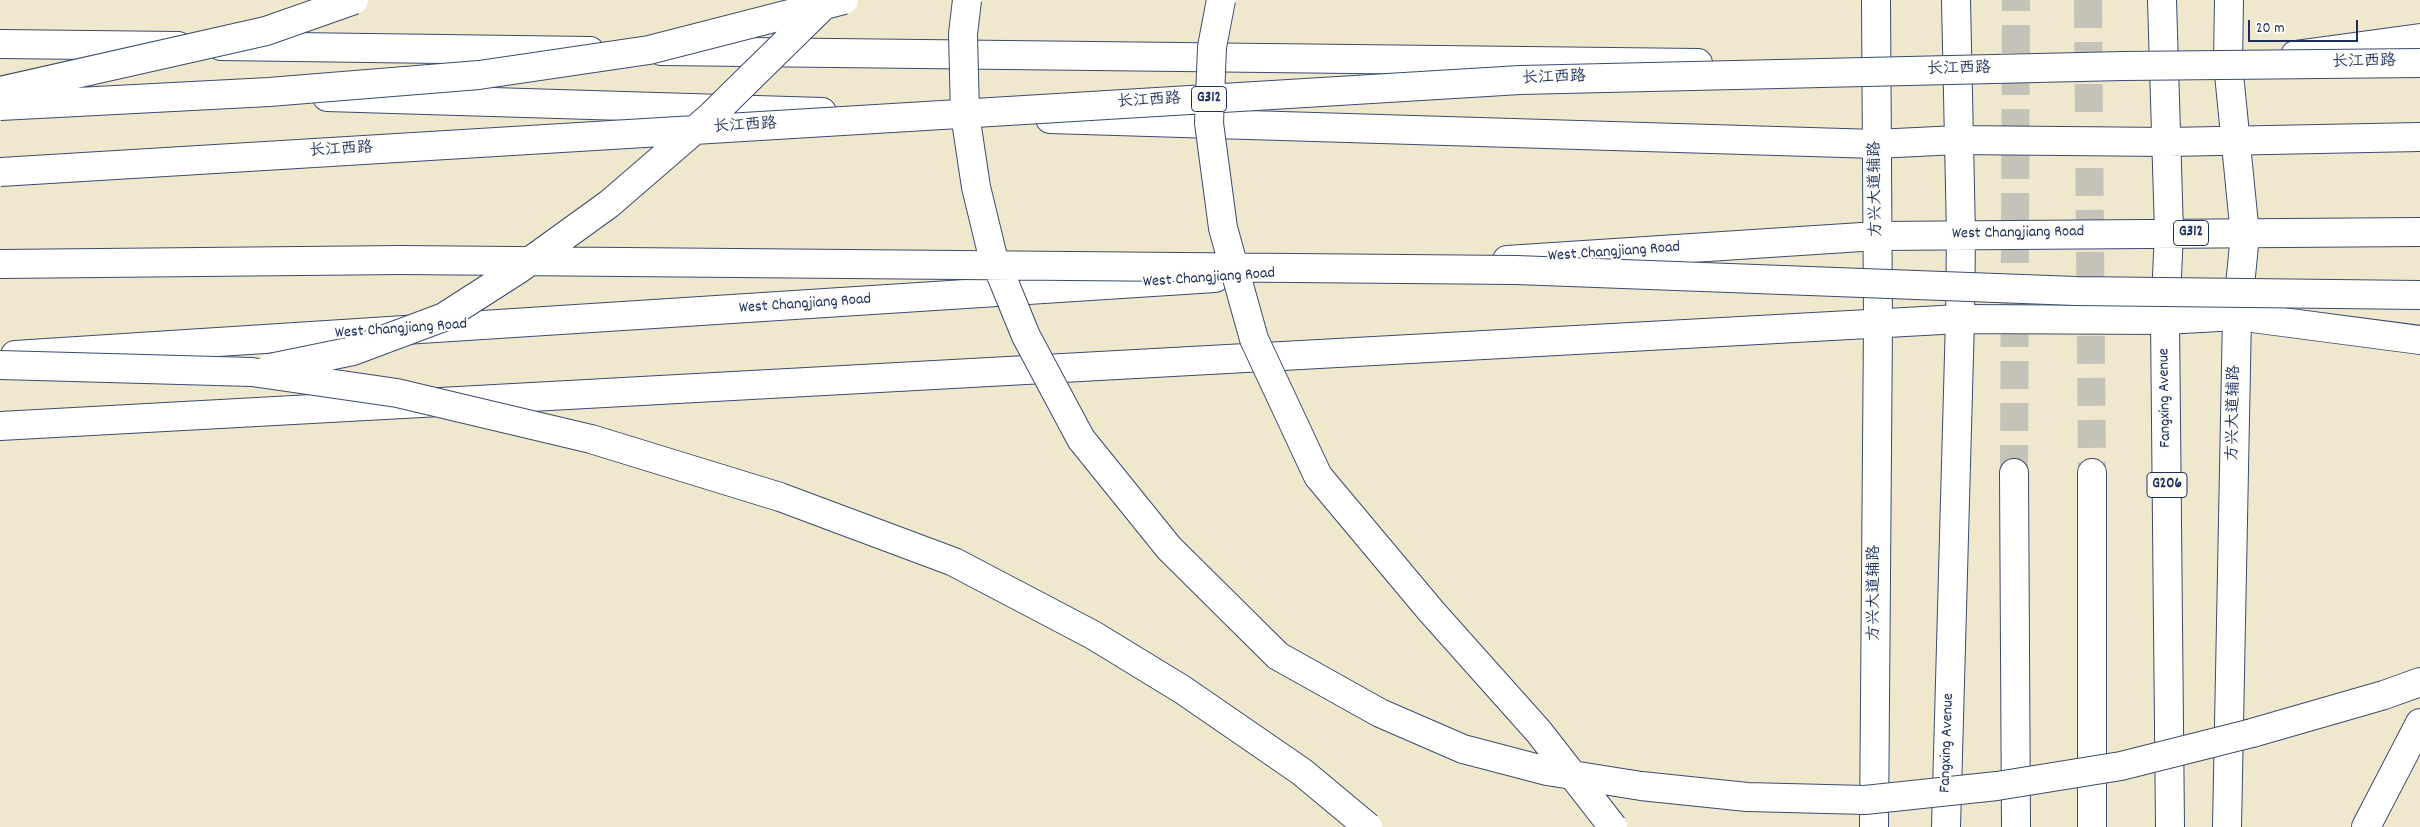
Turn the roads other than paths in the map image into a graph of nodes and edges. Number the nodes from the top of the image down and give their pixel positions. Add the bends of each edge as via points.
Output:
1 (354, 0) edge
2 (830, 0) edge
3 (844, 0) edge
4 (967, 0) edge
5 (1221, 0) edge
6 (1876, 0) edge
7 (1956, 0) edge
8 (2162, 0) edge
9 (2229, 0) edge
10 (2420, 38) edge
11 (0, 44) edge
12 (2163, 63) junction
13 (2420, 63) edge
14 (1956, 64) junction
15 (2228, 64) junction
16 (1875, 66) junction
17 (0, 89) edge
18 (0, 106) edge
19 (2420, 137) edge
20 (1958, 140) junction
21 (2236, 140) junction
22 (2168, 142) junction
23 (1876, 144) junction
24 (0, 172) edge
25 (2170, 232) junction
26 (2420, 232) edge
27 (1961, 235) junction
28 (2245, 235) junction
29 (1878, 236) junction
30 (0, 264) edge
31 (2420, 295) edge
32 (2236, 316) junction
33 (1960, 319) junction
34 (2165, 320) junction
35 (1878, 322) junction
36 (2420, 340) edge
37 (0, 356) edge
38 (1262, 356) junction
39 (0, 365) edge
40 (252, 372) junction
41 (0, 426) edge
42 (2014, 473) tunnel mouth
43 (2092, 473) tunnel mouth
44 (2420, 682) edge
45 (2420, 723) edge
46 (1368, 827) edge
47 (1613, 827) edge
48 (1874, 827) edge
49 (1946, 827) edge
50 (2016, 827) edge
51 (2092, 827) edge
52 (2170, 827) edge
53 (2227, 827) edge
54 (2366, 827) edge

1 - 17 main road, bridge via 266,31
2 - 40 main road, bridge via 711,116 609,204 511,274 444,317 353,351
3 - 18 main road, bridge via 649,50 479,75 269,92
4 - 44 main road, bridge via 963,34 965,114 976,187 992,253 1026,336 1081,439 1169,548 1278,656 1380,713 1463,749 1547,771 1640,786 1746,797 1865,800 1997,786 2121,766 2252,733
5 - 38 main road, bridge via 1212,47 1209,123 1223,228 1254,339
6 - 16 main road, 方兴大道辅路
7 - 14 main road, Fangxing Avenue
8 - 12 main road, Fangxing Avenue
9 - 15 main road, 方兴大道辅路
10 - 15 main road
11 - 16 main road
12 - 14 main road
12 - 15 main road
12 - 22 main road, Fangxing Avenue
13 - 24 main road, 长江西路 / G312, bridge via 2123,66 1520,80
14 - 16 main road
14 - 20 main road, Fangxing Avenue
15 - 21 main road, 方兴大道辅路
16 - 23 main road, 方兴大道辅路
17 - 23 main road, G312
19 - 21 main road, G312
20 - 22 main road, G312
20 - 23 main road, G312
20 - 27 main road, Fangxing Avenue
21 - 22 main road, G312
21 - 28 main road, 方兴大道辅路
22 - 25 main road, Fangxing Avenue / G206
23 - 29 main road, 方兴大道辅路
25 - 27 main road, West Changjiang Road / G312
25 - 28 main road, West Changjiang Road / G312
25 - 34 main road, Fangxing Avenue / G206
26 - 28 main road, West Changjiang Road / G312
27 - 29 main road, West Changjiang Road / G312
27 - 33 main road, Fangxing Avenue
28 - 32 main road, 方兴大道辅路
29 - 35 main road, 方兴大道辅路
29 - 37 main road, West Changjiang Road / G312
30 - 31 main road, bridge via 401,260 1516,270 2076,291
32 - 34 main road
32 - 36 main road
32 - 53 main road, 方兴大道辅路
33 - 34 main road
33 - 35 main road
33 - 49 main road, Fangxing Avenue
34 - 52 main road, Fangxing Avenue / G206
35 - 38 main road
35 - 48 main road, 方兴大道辅路
38 - 41 main road
38 - 47 main road, bridge via 1318,476 1431,611 1539,732
39 - 40 main road, bridge
40 - 46 main road, bridge via 396,393 591,439 780,497 954,562 1093,635 1183,690 1302,772
42 - 50 main road
43 - 51 main road
45 - 54 main road

